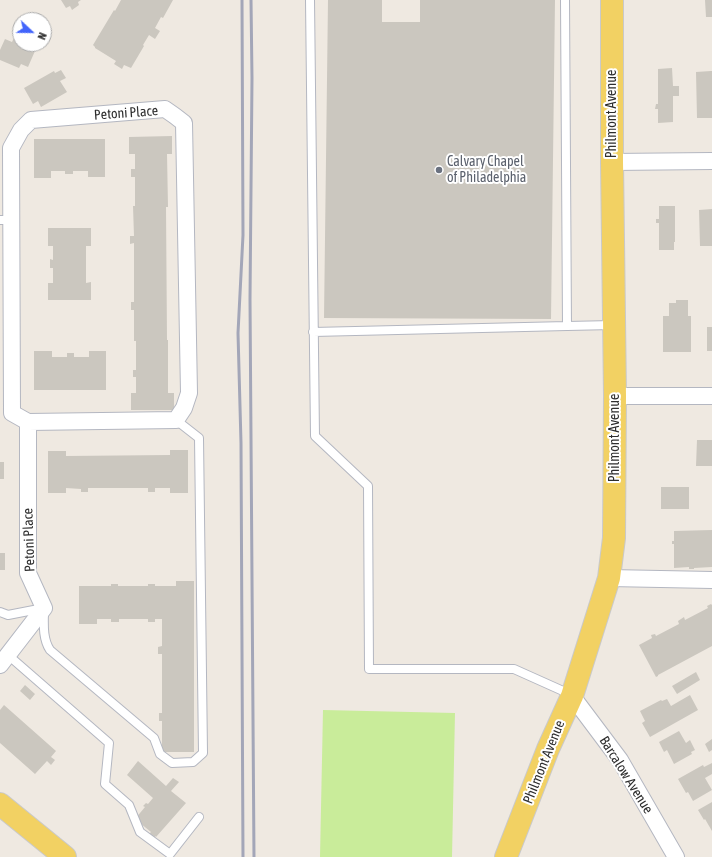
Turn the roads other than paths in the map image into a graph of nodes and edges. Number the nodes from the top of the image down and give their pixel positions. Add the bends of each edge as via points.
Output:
1 (310, 0) edge
2 (565, 0) edge
3 (612, 0) edge
4 (712, 161) edge
5 (612, 162) junction
6 (6, 220) edge
7 (614, 325) junction
8 (567, 326) junction
9 (313, 332) junction
10 (615, 396) junction
11 (712, 396) edge
12 (176, 420) junction
13 (28, 422) junction
14 (609, 578) junction
15 (712, 580) edge
16 (44, 608) junction
17 (0, 612) edge
18 (4, 660) edge
19 (572, 696) junction
20 (0, 804) edge
21 (199, 817) dead end
22 (64, 857) edge
23 (506, 857) edge
24 (676, 857) edge

1 - 9 lane
2 - 8 lane
3 - 5 main road, Philmont Avenue
4 - 5 street
5 - 7 main road, Philmont Avenue
6 - 12 street, Petoni Place via 11,148 21,130 31,120 165,109 184,123 189,393 184,408
6 - 13 street, Petoni Place via 12,413
7 - 8 lane
7 - 10 main road, Philmont Avenue
8 - 9 lane
9 - 19 lane via 315,436 368,486 369,669 514,669
10 - 11 street
10 - 14 main road, Philmont Avenue via 614,538
12 - 13 street
12 - 16 lane via 199,438 203,753 193,762 172,763 160,754 154,738 50,650 45,638
13 - 16 street, Petoni Place via 28,573
14 - 15 street
14 - 19 main road, Philmont Avenue
16 - 17 lane via 8,615
16 - 18 street
18 - 21 lane via 109,743 105,784 129,805 140,832 170,854
19 - 23 main road, Philmont Avenue via 548,749
19 - 24 street, Barcalow Avenue via 620,760
20 - 22 main road

